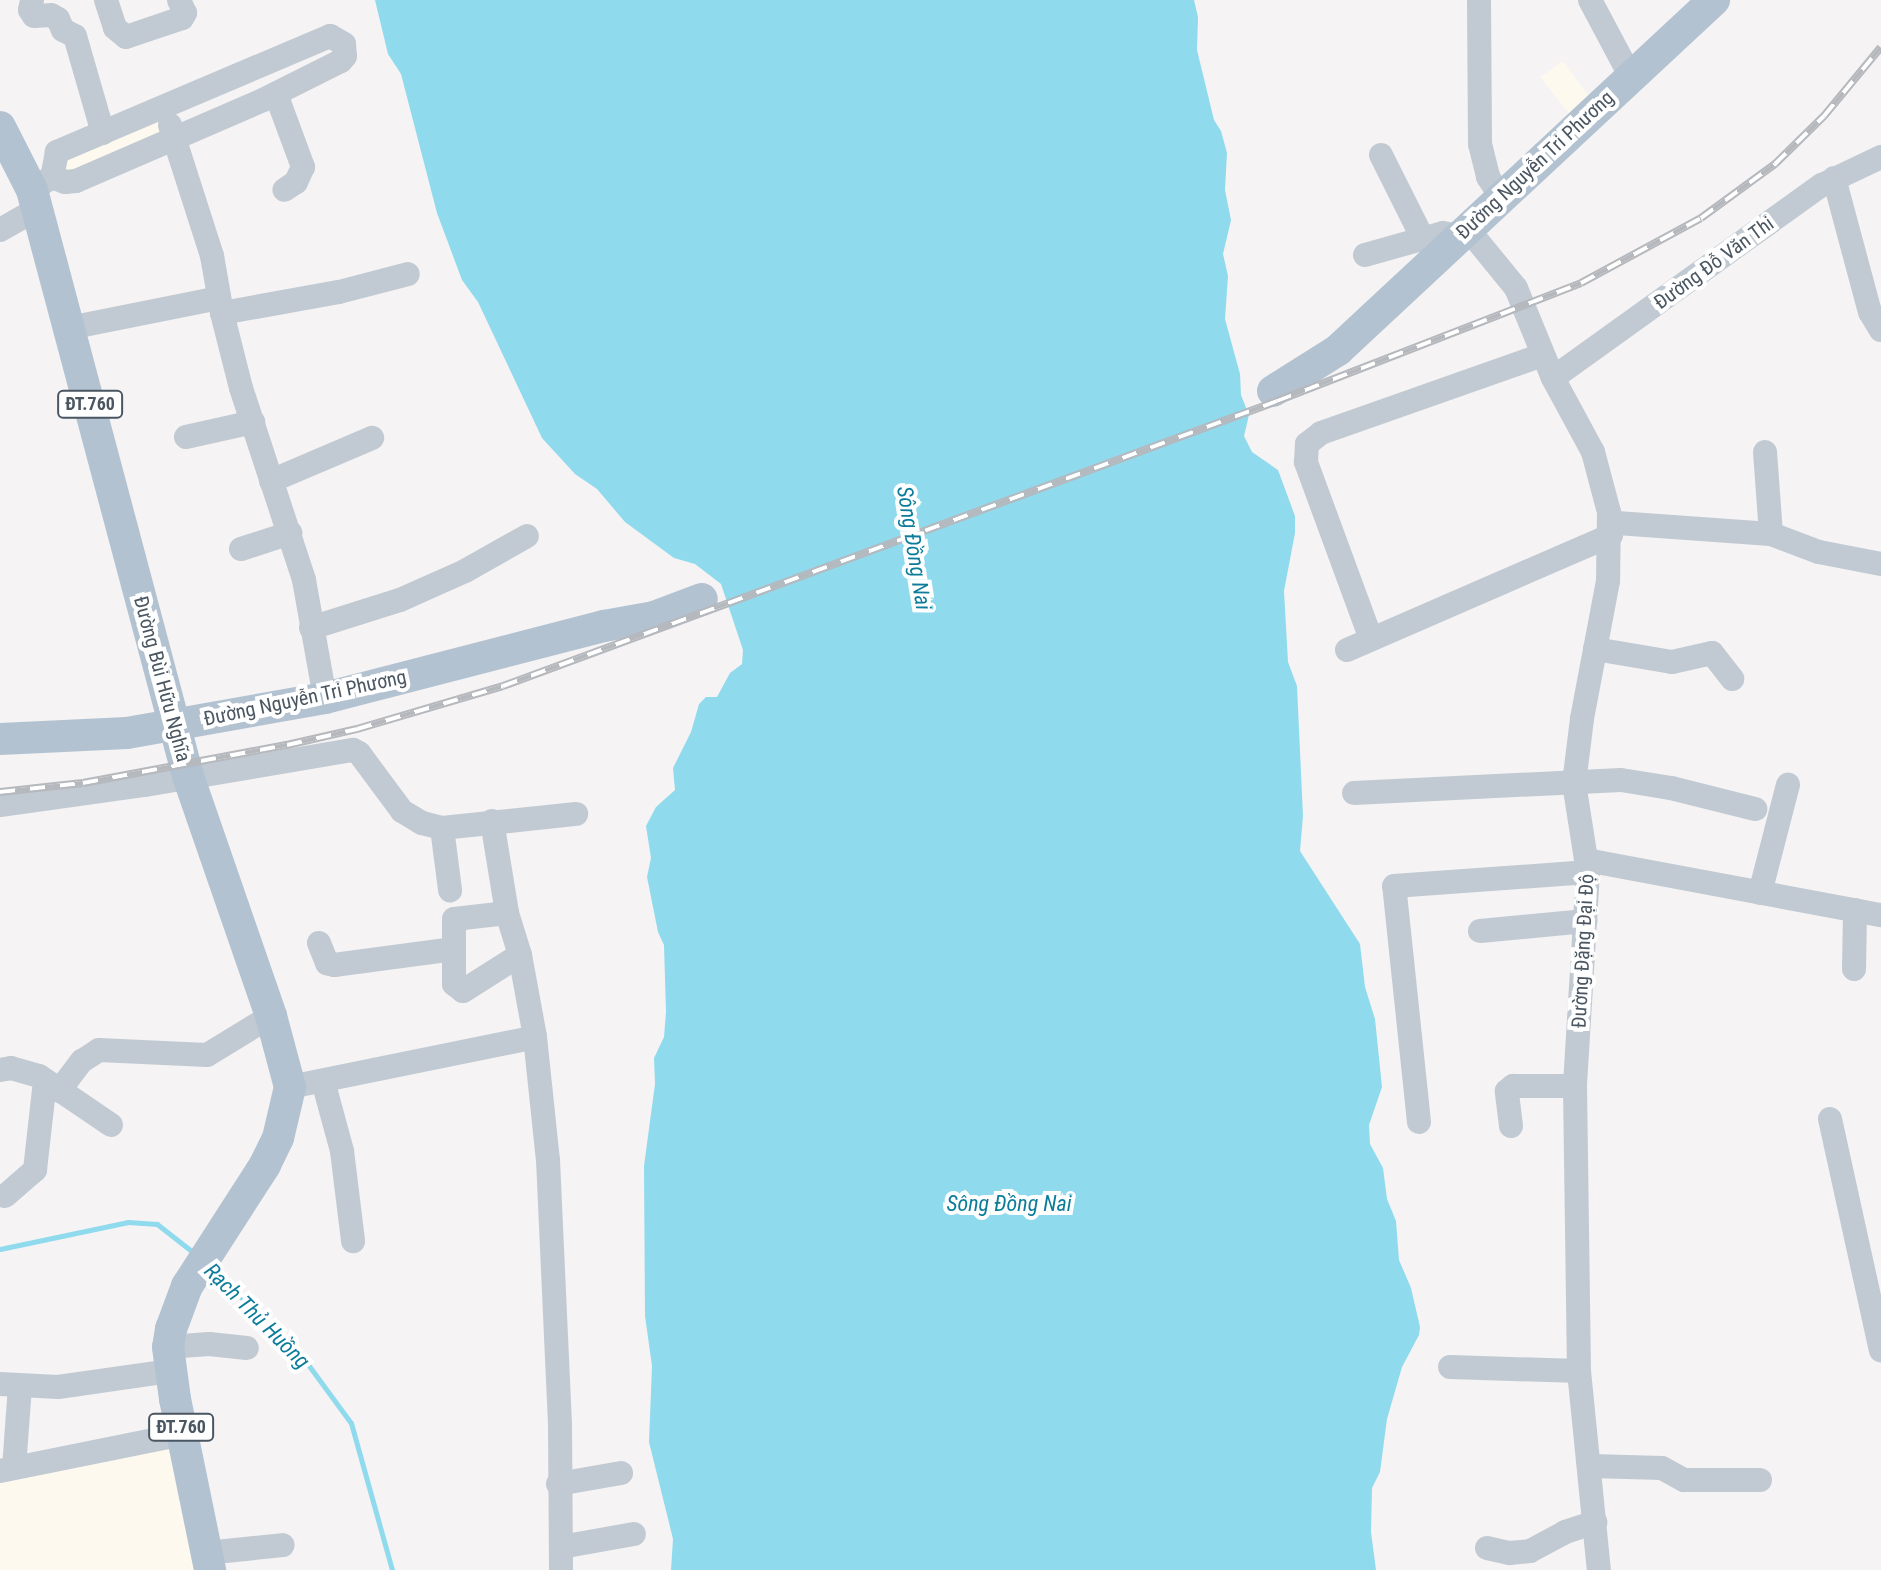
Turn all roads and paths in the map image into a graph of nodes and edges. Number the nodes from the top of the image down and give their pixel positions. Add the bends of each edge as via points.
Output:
1 (32, 0) edge
2 (106, 0) edge
3 (179, 0) edge
4 (1479, 0) edge
5 (1590, 0) edge
6 (1714, 0) edge
7 (1631, 77) junction
8 (276, 94) junction
9 (164, 108) junction
10 (0, 127) edge
11 (103, 133) junction
12 (176, 140) junction
13 (1381, 155) dead end
14 (1881, 157) edge
15 (1834, 178) junction
16 (284, 190) dead end
17 (40, 192) junction
18 (1501, 197) junction
19 (0, 230) edge
20 (1463, 232) junction
21 (1423, 239) junction
22 (1365, 255) dead end
23 (408, 274) dead end
24 (220, 306) junction
25 (69, 328) junction
26 (1881, 330) edge
27 (1543, 355) junction
28 (1553, 378) junction
29 (1272, 386) dead end
30 (253, 422) junction
31 (186, 437) dead end
32 (372, 438) dead end
33 (1765, 452) dead end
34 (271, 481) junction
35 (1614, 529) junction
36 (290, 533) junction
37 (1771, 534) junction
38 (527, 536) dead end
39 (241, 549) dead end
40 (1881, 564) edge
41 (701, 594) dead end
42 (311, 628) junction
43 (1371, 639) junction
44 (1595, 649) junction
45 (1347, 650) dead end
46 (1732, 679) dead end
47 (325, 698) junction
48 (175, 725) junction
49 (0, 739) edge
50 (188, 776) junction
51 (1574, 783) junction
52 (1788, 785) dead end
53 (1354, 793) dead end
54 (0, 805) edge
55 (1755, 809) dead end
56 (576, 814) dead end
57 (492, 821) junction
58 (442, 828) junction
59 (1587, 866) junction
60 (450, 890) dead end
61 (1760, 893) junction
62 (1855, 910) junction
63 (507, 913) junction
64 (1881, 915) edge
65 (1586, 921) junction
66 (1480, 931) dead end
67 (319, 943) dead end
68 (454, 949) junction
69 (520, 955) junction
70 (1854, 969) dead end
71 (271, 1016) junction
72 (535, 1037) junction
73 (0, 1070) edge
74 (323, 1081) junction
75 (52, 1086) junction
76 (1575, 1086) junction
77 (290, 1087) junction
78 (1830, 1119) dead end
79 (1419, 1122) dead end
80 (111, 1125) dead end
81 (1511, 1126) dead end
82 (5, 1196) dead end
83 (353, 1241) dead end
84 (247, 1348) dead end
85 (1881, 1350) edge
86 (170, 1359) junction
87 (1450, 1367) dead end
88 (1579, 1371) junction
89 (10, 1385) edge
90 (183, 1434) junction
91 (1591, 1466) junction
92 (7, 1470) edge
93 (621, 1473) dead end
94 (1760, 1480) dead end
95 (558, 1484) junction
96 (1595, 1522) junction
97 (634, 1534) dead end
98 (283, 1545) dead end
99 (1487, 1548) dead end
100 (561, 1558) edge
101 (208, 1562) edge
102 (1599, 1570) edge

1 - 11 street via 34,16 51,15 75,36
2 - 3 street via 115,28 126,37 182,18
4 - 18 street via 1480,144 1488,177
5 - 7 street
6 - 7 main road, Đường Nguyễn Tri Phương
7 - 18 main road, Đường Nguyễn Tri Phương
8 - 9 street via 341,61 344,44 330,36
8 - 12 street
8 - 16 street via 303,167 296,182
9 - 11 street
9 - 12 street
10 - 17 main road, Đường Bùi Hữu Nghĩa / ĐT.760
11 - 17 street via 57,152
12 - 17 street
12 - 24 street via 212,256
13 - 21 street
14 - 15 street, Đường Đỗ Văn Thi
15 - 26 street via 1870,312
15 - 28 street, Đường Đỗ Văn Thi
17 - 19 street
17 - 25 main road, Đường Bùi Hữu Nghĩa / ĐT.760
18 - 20 main road, Đường Nguyễn Tri Phương
20 - 21 street
20 - 27 street, Đường Đặng Đại Độ via 1516,288
20 - 29 main road, Đường Nguyễn Tri Phương via 1312,369
21 - 22 street
23 - 24 street via 339,292
24 - 25 street
24 - 30 street
25 - 48 main road, Đường Bùi Hữu Nghĩa / ĐT.760
27 - 28 street, Đường Đặng Đại Độ
27 - 43 street via 1321,433 1307,444 1306,462
28 - 35 street, Đường Đặng Đại Độ via 1593,452
30 - 31 street
30 - 34 street
32 - 34 street
33 - 37 street
34 - 36 street
35 - 37 street
35 - 43 street
35 - 44 street, Đường Đặng Đại Độ
36 - 39 street
36 - 42 street
37 - 40 street via 1819,552
38 - 42 street via 400,600
41 - 47 main road, Đường Nguyễn Tri Phương via 649,605 604,626
42 - 47 street
43 - 45 street
44 - 46 street via 1672,662 1712,653
44 - 51 street, Đường Đặng Đại Độ
47 - 48 main road, Đường Nguyễn Tri Phương
48 - 49 main road, Đường Nguyễn Tri Phương via 127,733
48 - 50 main road, Đường Bùi Hữu Nghĩa / ĐT.760
50 - 54 street
50 - 58 street via 353,750 402,811
50 - 71 main road, Đường Bùi Hữu Nghĩa / ĐT.760
51 - 53 street
51 - 55 street via 1621,780
51 - 59 street, Đường Đặng Đại Độ
52 - 61 street
56 - 57 street
57 - 58 street
57 - 63 street
58 - 60 street
59 - 61 street
59 - 65 street, Đường Đặng Đại Độ
59 - 79 street via 1394,886
61 - 62 street
62 - 64 street
62 - 70 street
63 - 68 street via 458,916 453,923
63 - 69 street
65 - 66 street
65 - 76 street, Đường Đặng Đại Độ
67 - 68 street via 327,963 334,965
68 - 69 street via 454,984 463,991
69 - 72 street
71 - 75 street via 207,1055 99,1050
71 - 77 main road, Đường Bùi Hữu Nghĩa / ĐT.760
72 - 74 street
72 - 95 street via 553,1246
73 - 75 street via 23,1070
74 - 77 street
74 - 83 street via 342,1151
75 - 80 street
75 - 82 street via 35,1170
76 - 81 street via 1513,1086 1507,1091
76 - 88 street, Đường Đặng Đại Độ
77 - 86 main road, Đường Bùi Hữu Nghĩa / ĐT.760 via 278,1138 187,1286
78 - 85 street
84 - 86 street via 209,1344
86 - 89 street via 58,1387
86 - 90 main road, ĐT.760
87 - 88 street
88 - 91 street, Đường Đặng Đại Độ
89 - 92 street
90 - 92 street
90 - 101 main road, ĐT.760
91 - 94 street via 1662,1468 1684,1480
91 - 96 street, Đường Đặng Đại Độ
93 - 95 street
95 - 100 street
96 - 99 street via 1530,1551
96 - 102 street, Đường Đặng Đại Độ
97 - 100 street
98 - 101 street

